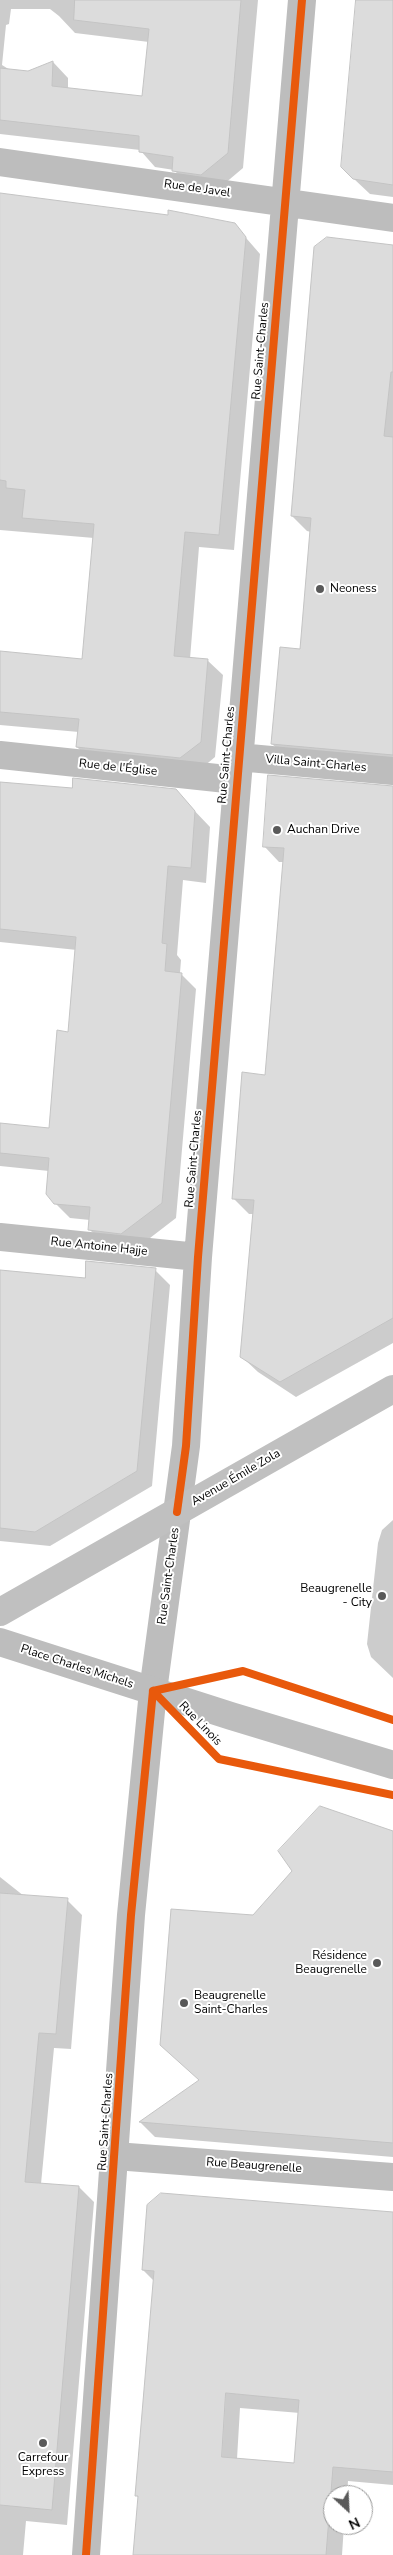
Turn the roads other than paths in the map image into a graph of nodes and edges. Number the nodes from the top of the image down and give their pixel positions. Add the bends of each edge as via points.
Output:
1 (302, 0) edge
2 (0, 162) edge
3 (285, 202) junction
4 (393, 218) edge
5 (0, 755) edge
6 (237, 769) junction
7 (393, 771) edge
8 (0, 1237) edge
9 (198, 1257) junction
10 (393, 1389) edge
11 (177, 1512) junction
12 (0, 1612) edge
13 (0, 1642) edge
14 (153, 1691) junction
15 (393, 1764) edge
16 (115, 2156) junction
17 (393, 2177) edge
18 (86, 2555) edge

1 - 3 street, Rue Saint-Charles
2 - 3 street, Rue de Javel
3 - 4 street, Rue de Javel
3 - 6 street, Rue Saint-Charles
5 - 6 street, Rue de l'Église
6 - 7 street, Villa Saint-Charles
6 - 9 street, Rue Saint-Charles
8 - 9 street, Rue Antoine Hajje
9 - 11 street, Rue Saint-Charles via 186,1446
10 - 11 main road, Avenue Émile Zola
11 - 12 main road, Avenue Émile Zola
11 - 14 street, Rue Saint-Charles
13 - 14 street, Place Charles Michels
14 - 15 street, Rue Linois
14 - 16 street, Rue Saint-Charles via 132,1915
16 - 17 street, Rue Beaugrenelle
16 - 18 street, Rue Saint-Charles

